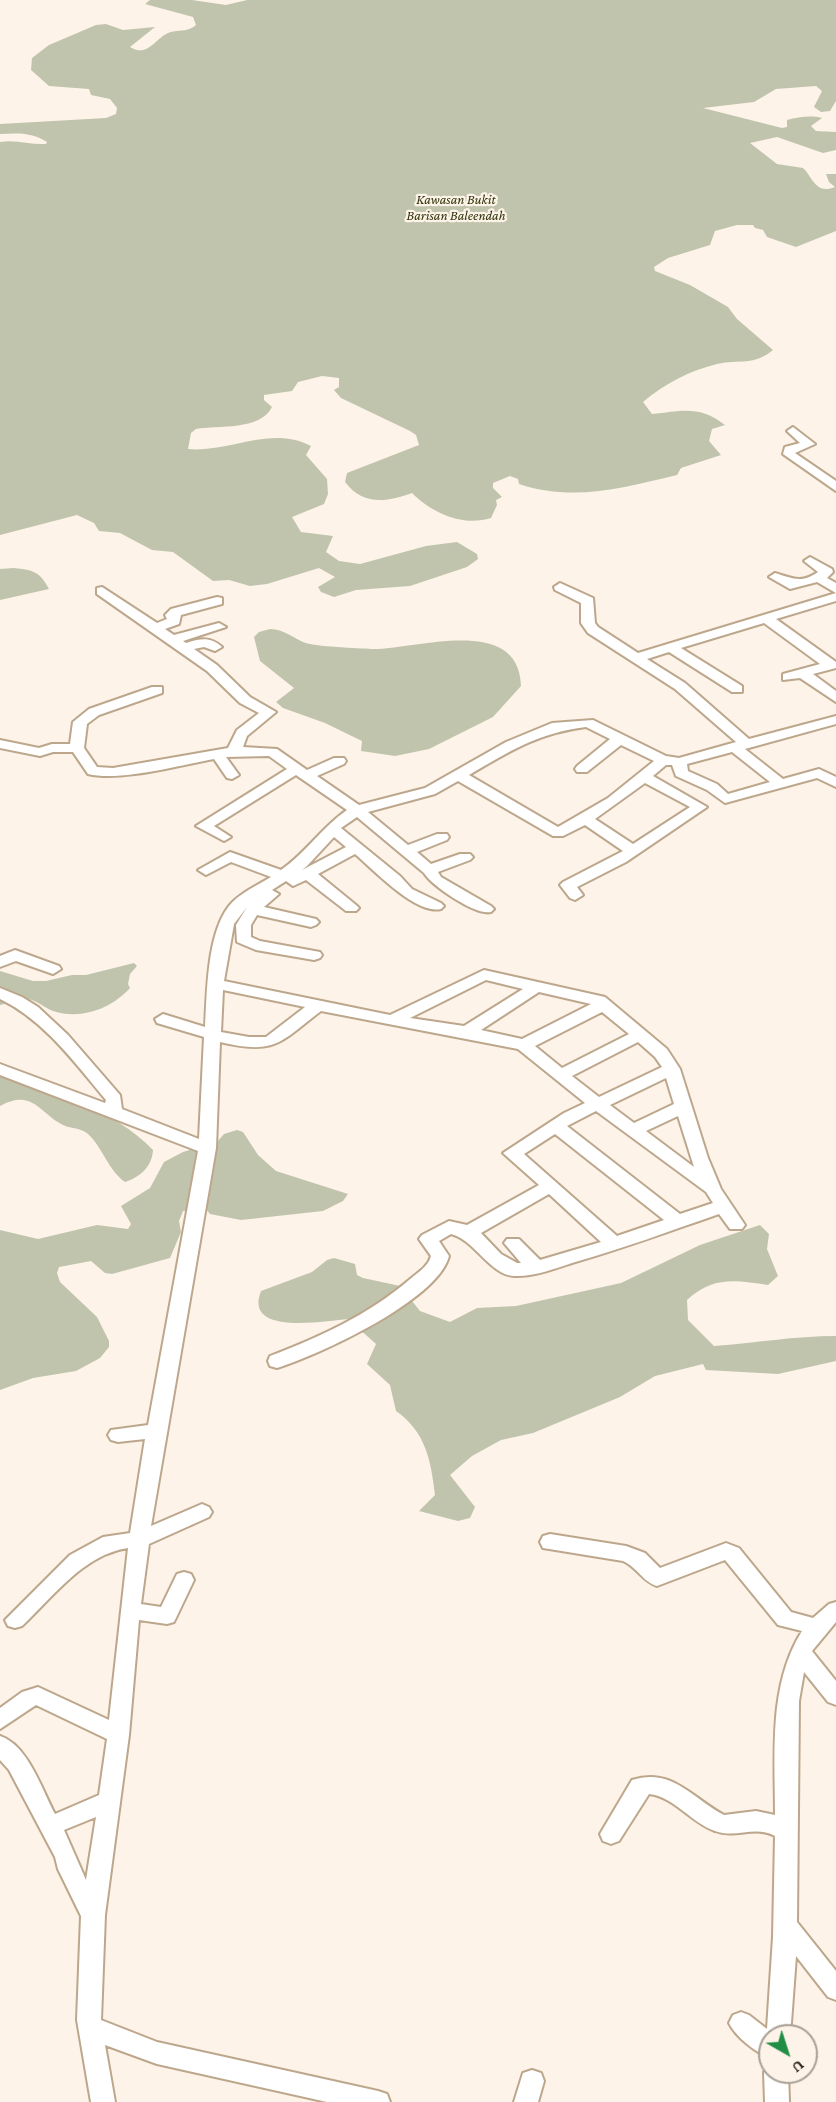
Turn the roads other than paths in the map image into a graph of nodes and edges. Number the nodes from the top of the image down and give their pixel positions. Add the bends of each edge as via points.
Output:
1 (793, 431) dead end
2 (836, 487) edge
3 (810, 561) dead end
4 (775, 577) dead end
5 (819, 578) junction
6 (560, 587) dead end
7 (836, 589) edge
8 (102, 591) dead end
9 (836, 597) edge
10 (217, 601) dead end
11 (778, 601) dead end
12 (792, 610) junction
13 (767, 619) junction
14 (219, 627) dead end
15 (156, 628) junction
16 (179, 644) junction
17 (215, 647) dead end
18 (672, 648) junction
19 (638, 657) junction
20 (834, 664) edge
21 (804, 675) junction
22 (788, 677) dead end
23 (737, 689) dead end
24 (157, 690) dead end
25 (836, 698) edge
26 (836, 720) edge
27 (619, 739) junction
28 (0, 744) edge
29 (740, 745) junction
30 (77, 748) junction
31 (235, 751) junction
32 (218, 755) junction
33 (339, 761) dead end
34 (671, 761) junction
35 (582, 769) dead end
36 (302, 772) junction
37 (458, 774) junction
38 (232, 776) dead end
39 (644, 777) junction
40 (836, 783) edge
41 (781, 784) junction
42 (725, 799) junction
43 (700, 807) junction
44 (357, 810) junction
45 (586, 819) junction
46 (333, 828) junction
47 (224, 837) dead end
48 (442, 837) dead end
49 (356, 848) junction
50 (633, 851) junction
51 (405, 852) junction
52 (465, 857) dead end
53 (206, 870) dead end
54 (429, 870) junction
55 (307, 873) junction
56 (283, 876) junction
57 (575, 895) dead end
58 (436, 906) dead end
59 (351, 908) dead end
60 (253, 909) junction
61 (486, 909) dead end
62 (311, 921) dead end
63 (314, 955) dead end
64 (0, 962) edge
65 (53, 969) dead end
66 (214, 984) junction
67 (536, 987) junction
68 (0, 993) edge
69 (604, 1004) junction
70 (318, 1005) junction
71 (164, 1019) dead end
72 (392, 1020) junction
73 (467, 1032) junction
74 (212, 1034) junction
75 (640, 1035) junction
76 (524, 1045) junction
77 (0, 1069) edge
78 (672, 1069) junction
79 (563, 1074) junction
80 (599, 1103) junction
81 (684, 1106) junction
82 (113, 1111) junction
83 (556, 1126) junction
84 (634, 1130) junction
85 (207, 1148) junction
86 (551, 1186) junction
87 (713, 1190) junction
88 (723, 1206) junction
89 (676, 1220) junction
90 (736, 1225) dead end
91 (469, 1232) junction
92 (513, 1244) dead end
93 (614, 1244) junction
94 (536, 1267) junction
95 (277, 1361) dead end
96 (156, 1431) junction
97 (118, 1435) dead end
98 (202, 1512) dead end
99 (141, 1539) junction
100 (550, 1542) dead end
101 (184, 1580) dead end
102 (836, 1610) edge
103 (130, 1611) junction
104 (15, 1620) dead end
105 (816, 1629) junction
106 (801, 1653) junction
107 (836, 1696) edge
108 (0, 1720) edge
109 (118, 1735) junction
110 (0, 1745) edge
111 (109, 1801) junction
112 (49, 1826) junction
113 (785, 1831) junction
114 (610, 1834) dead end
115 (93, 1916) junction
116 (786, 1926) junction
117 (836, 1989) edge
118 (741, 2023) dead end
119 (779, 2024) edge
120 (90, 2029) junction
121 (758, 2037) edge
122 (776, 2084) edge
123 (103, 2102) edge
124 (378, 2102) edge
125 (777, 2102) edge

1 - 2 street via 809,444 789,450 789,454
3 - 5 street via 827,572
4 - 5 street via 790,585
5 - 7 street
6 - 19 street via 588,601 588,623 593,630
8 - 15 street
9 - 12 street
10 - 15 street via 176,612 172,615 174,621
11 - 12 street
12 - 13 street
13 - 18 street
13 - 20 street
14 - 16 street
15 - 16 street
16 - 17 street via 205,642
16 - 31 street via 212,668 245,700 269,712 249,725
18 - 19 street
18 - 23 street
19 - 29 street via 680,686
20 - 21 street
21 - 22 street
21 - 25 street
24 - 30 street via 94,712 82,721
26 - 29 street
27 - 34 street
27 - 35 street
27 - 37 street via 588,723 552,727
28 - 30 street via 40,752
29 - 34 street
29 - 41 street
30 - 32 street via 93,771 102,773
31 - 32 street
31 - 36 street via 272,752
32 - 38 street
33 - 36 street
34 - 39 street
34 - 42 street via 681,773 712,787
36 - 44 street
36 - 47 street via 203,826
37 - 44 street via 424,793
37 - 45 street via 557,833
39 - 43 street
39 - 45 street
40 - 41 street via 819,773
41 - 42 street
42 - 43 street
43 - 50 street
44 - 46 street
44 - 51 street
45 - 50 street
46 - 49 street
46 - 56 street via 308,858
48 - 51 street
49 - 55 street
49 - 58 street via 414,897
50 - 57 street via 567,885
51 - 54 street
52 - 54 street
53 - 56 street via 230,857
54 - 61 street via 436,880
55 - 59 street
55 - 60 street via 276,890
56 - 66 street via 232,911 222,934
60 - 62 street
60 - 63 street via 244,921 242,934 246,942
64 - 65 street via 15,955
66 - 70 street
66 - 74 street
67 - 69 street
67 - 72 street via 484,975
67 - 73 street
68 - 82 street via 20,1002 52,1030 114,1100
69 - 75 street
69 - 76 street
70 - 72 street
70 - 74 street via 267,1043
71 - 74 street
72 - 73 street
73 - 76 street
74 - 85 street
75 - 78 street via 663,1055
75 - 79 street
76 - 79 street
77 - 82 street
78 - 80 street
78 - 81 street
79 - 80 street
80 - 83 street
80 - 84 street
81 - 84 street
81 - 87 street
82 - 85 street
83 - 86 street via 512,1154
83 - 89 street
84 - 87 street
85 - 96 street
86 - 91 street
86 - 93 street
87 - 88 street
88 - 89 street
88 - 90 street
89 - 93 street
91 - 94 street via 507,1267
91 - 95 street via 449,1227 428,1239 440,1256 438,1265 399,1301 324,1342
92 - 94 street
93 - 94 street
96 - 97 street
96 - 99 street
98 - 99 street
99 - 103 street
99 - 104 street via 110,1543 93,1551
100 - 105 street via 626,1554 638,1559 657,1578 726,1551 785,1618
101 - 103 street via 167,1616
102 - 105 street
103 - 109 street
105 - 106 street
106 - 107 street
106 - 113 street via 789,1692
108 - 109 street via 38,1696
109 - 111 street
110 - 112 street via 17,1764
111 - 112 street
111 - 115 street
112 - 115 street
113 - 114 street via 766,1820 720,1824 665,1788 646,1784 640,1787
113 - 116 street
115 - 120 street
116 - 117 street
116 - 119 street
118 - 121 street
120 - 123 street
120 - 124 street via 157,2053
122 - 125 street

